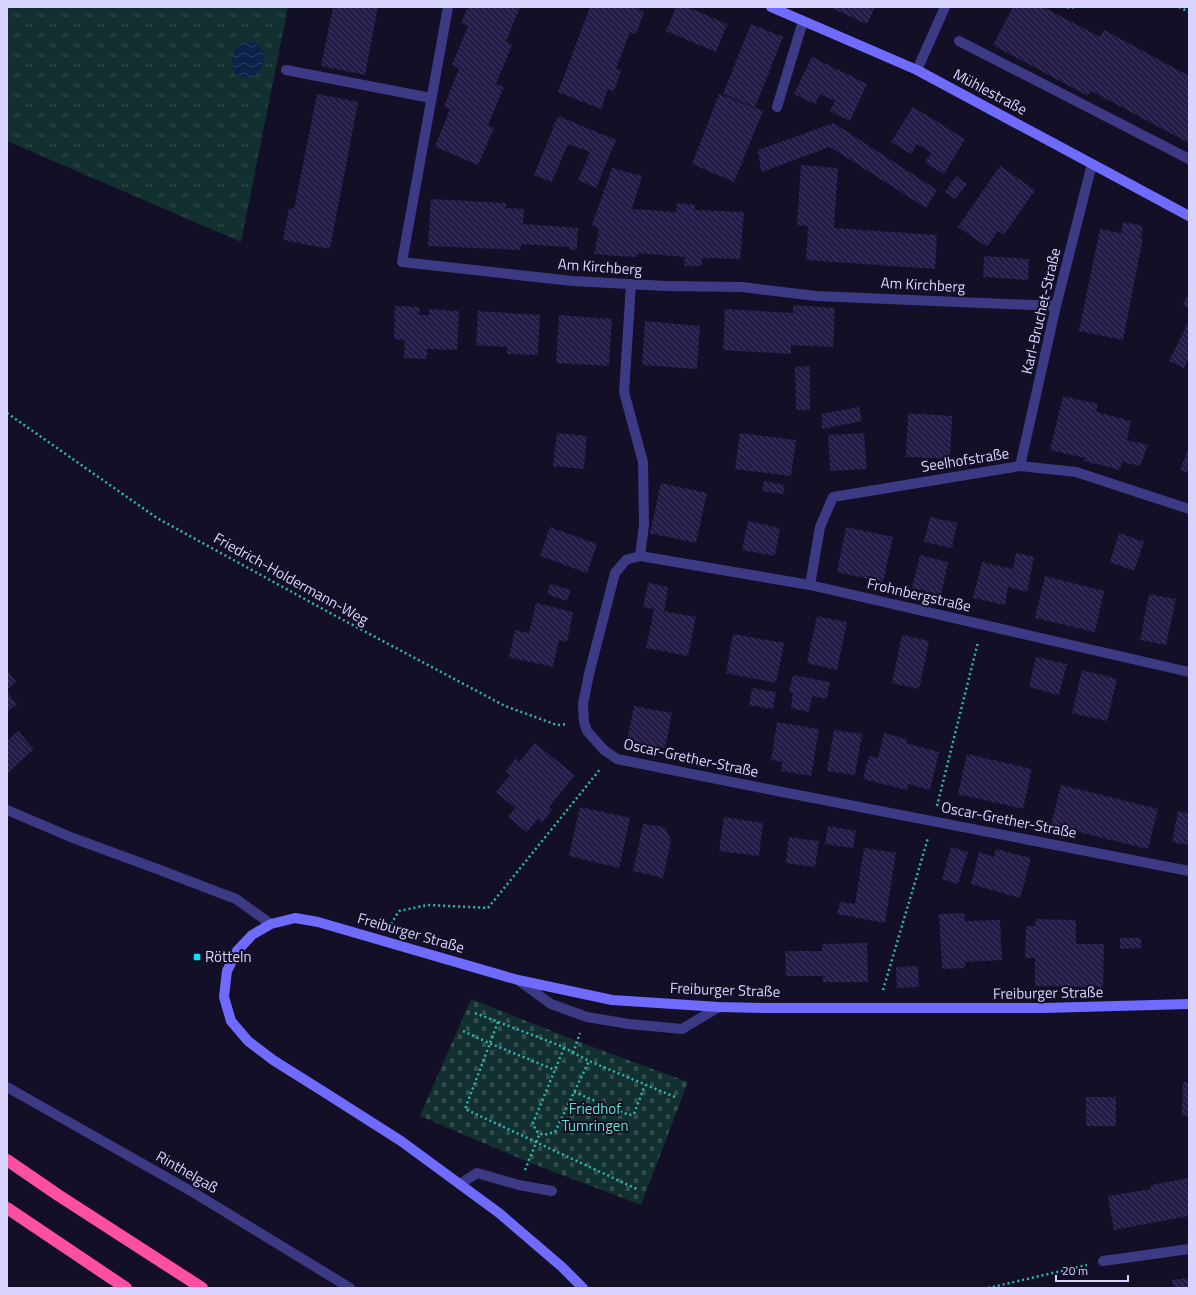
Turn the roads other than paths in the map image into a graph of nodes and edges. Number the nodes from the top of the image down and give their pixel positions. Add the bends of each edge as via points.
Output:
1 (448, 7) edge
2 (771, 7) edge
3 (945, 7) edge
4 (804, 21) junction
5 (959, 41) dead end
6 (286, 70) dead end
7 (917, 70) junction
8 (431, 98) junction
9 (777, 107) dead end
10 (1189, 159) edge
11 (1092, 164) junction
12 (1189, 216) edge
13 (631, 284) junction
14 (1056, 306) junction
15 (1020, 466) junction
16 (1189, 509) edge
17 (640, 556) junction
18 (810, 585) junction
19 (1189, 672) edge
20 (7, 810) edge
21 (1189, 871) edge
22 (271, 924) junction
23 (518, 980) junction
24 (1189, 1004) edge
25 (719, 1007) junction
26 (7, 1087) edge
27 (7, 1160) edge
28 (460, 1184) junction
29 (552, 1191) dead end
30 (7, 1208) edge
31 (1189, 1249) edge
32 (1103, 1261) road end
33 (126, 1288) edge
34 (202, 1288) edge
35 (350, 1288) edge
36 (582, 1288) edge

1 - 8 street, Am Kirchberg
2 - 4 street, Mühlestraße
3 - 7 street
4 - 7 street, Mühlestraße
4 - 9 street
5 - 10 street
6 - 8 street
7 - 11 street, Mühlestraße
8 - 13 street, Am Kirchberg via 402,262
11 - 12 street, Mühlestraße
11 - 14 street, Karl-Bruchet-Straße
13 - 14 street, Am Kirchberg via 742,287 816,296
13 - 17 street via 624,392 643,462 644,525
14 - 15 street, Karl-Bruchet-Straße
15 - 16 street, Seelhofstraße via 1076,472
15 - 18 street, Seelhofstraße via 834,497 820,527
17 - 18 street, Frohnbergstraße
17 - 21 street, Oscar-Grether-Straße via 626,560 615,573 583,704 587,731 604,750 617,759
18 - 19 street, Frohnbergstraße
20 - 22 street via 236,899
22 - 23 street, Freiburger Straße via 295,918 318,922
22 - 28 street, Freiburger Straße via 252,935 237,951 227,971 224,997 231,1021 248,1041 273,1060 401,1141
23 - 25 street, Freiburger Straße via 612,1000
23 - 25 street via 551,1004 587,1017 629,1024 682,1029
24 - 25 street, Freiburger Straße via 1044,1008
26 - 35 street, Rinthelgaß via 196,1194
27 - 34 highway
28 - 29 street via 477,1173
28 - 36 street, Freiburger Straße via 500,1214 562,1267
30 - 33 highway
31 - 32 street

